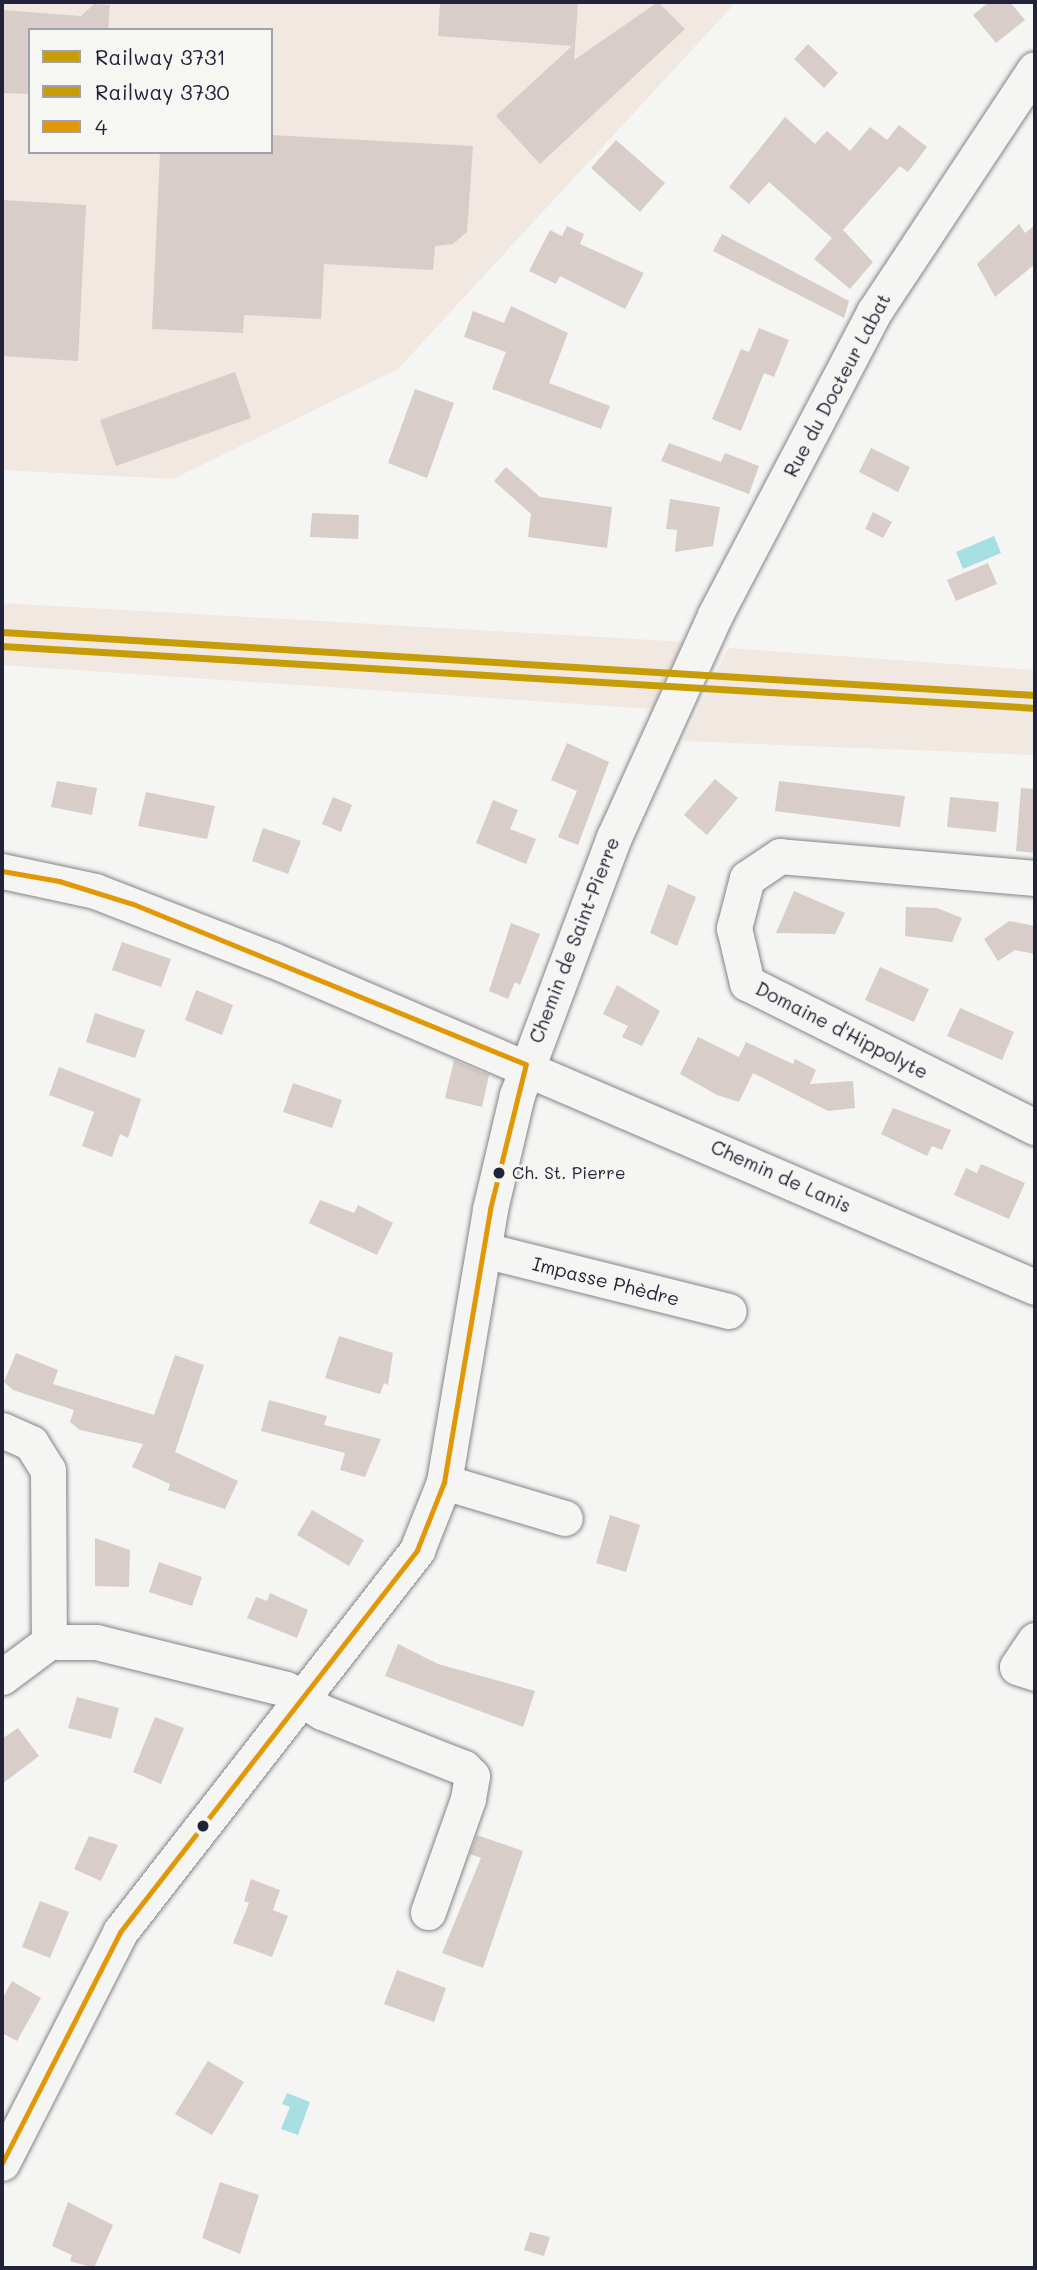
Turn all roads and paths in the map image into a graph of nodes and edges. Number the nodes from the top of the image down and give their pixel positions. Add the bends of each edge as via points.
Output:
1 (1035, 69) edge
2 (668, 718) joint
3 (2, 871) edge
4 (1035, 878) edge
5 (526, 1064) junction
6 (1035, 1127) edge
7 (484, 1250) junction
8 (1034, 1282) edge
9 (729, 1311) dead end
10 (2, 1430) edge
11 (444, 1482) junction
12 (565, 1518) dead end
13 (1035, 1640) edge
14 (48, 1642) junction
15 (1035, 1673) edge
16 (2, 1677) edge
17 (301, 1700) junction
18 (428, 1912) dead end
19 (2, 2163) edge

1 - 2 street, Rue du Docteur Labat via 873,312 715,615
2 - 5 street, Chemin de Saint-Pierre via 614,837
3 - 5 street, Chemin de Lanis via 59,881 133,904
4 - 6 street, Domaine d'Hippolyte via 780,856 747,878 734,928 747,983
5 - 7 street, Chemin de Saint-Pierre
5 - 8 street, Chemin de Lanis
7 - 9 street, Impasse Phèdre
7 - 11 street, Chemin de Saint-Pierre
10 - 14 street via 31,1443 48,1470
11 - 12 street
11 - 17 street, Chemin de Saint-Pierre via 417,1550
13 - 15 street via 1017,1667
14 - 16 street
14 - 17 street via 96,1642 286,1689
17 - 18 street via 464,1768 472,1776
17 - 19 street, Chemin de Saint-Pierre via 120,1932

